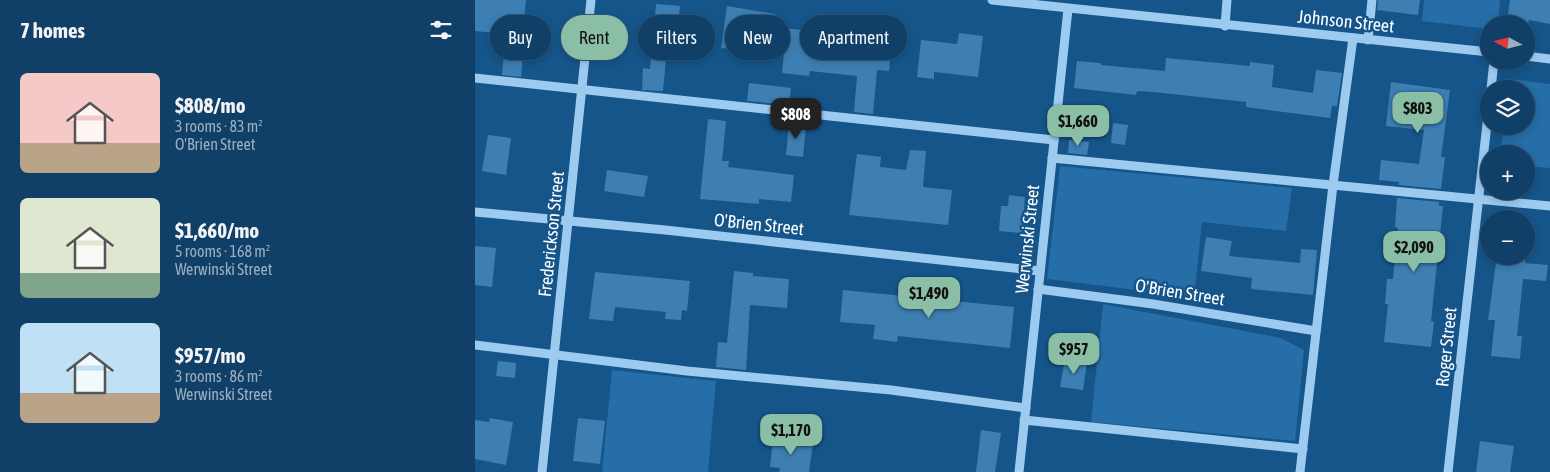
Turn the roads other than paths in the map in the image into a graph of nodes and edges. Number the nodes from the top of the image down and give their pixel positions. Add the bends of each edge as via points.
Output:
1 (591, 0) edge
2 (992, 0) edge
3 (1227, 0) edge
4 (1372, 0) edge
5 (1068, 8) junction
6 (1225, 26) junction
7 (1353, 38) junction
8 (1368, 40) junction
9 (1480, 51) edge
10 (1535, 57) edge
11 (1550, 59) edge
12 (475, 78) edge
13 (582, 89) junction
14 (1486, 135) edge
15 (1054, 140) junction
16 (1052, 158) junction
17 (1333, 185) junction
18 (1479, 198) junction
19 (1550, 206) edge
20 (475, 212) edge
21 (569, 220) junction
22 (1040, 271) junction
23 (1038, 289) junction
24 (1317, 331) junction
25 (475, 345) edge
26 (555, 355) junction
27 (1026, 408) junction
28 (1024, 420) junction
29 (1303, 449) junction
30 (542, 472) edge
31 (1019, 472) edge
32 (1300, 472) edge
33 (1448, 472) edge

1 - 13 street, Frederickson Street
2 - 5 street, Johnson Street
3 - 6 street
4 - 8 street
5 - 6 street, Johnson Street
5 - 15 street, Werwinski Street
6 - 7 street, Johnson Street
7 - 8 street, Johnson Street
7 - 17 street
8 - 9 street, Johnson Street
10 - 11 street
12 - 13 street
13 - 15 street
13 - 21 street, Frederickson Street
14 - 18 street, Roger Street
15 - 16 street, Werwinski Street
16 - 17 street
16 - 22 street, Werwinski Street
17 - 18 street
17 - 24 street
18 - 19 street
18 - 33 street, Roger Street
20 - 21 street, O'Brien Street
21 - 22 street, O'Brien Street
21 - 26 street, Frederickson Street
22 - 23 street, Werwinski Street
23 - 24 street, O'Brien Street
23 - 27 street, Werwinski Street
24 - 29 street
25 - 26 street
26 - 27 street via 891,390
26 - 30 street, Frederickson Street
27 - 28 street, Werwinski Street
28 - 29 street
28 - 31 street, Werwinski Street
29 - 32 street

